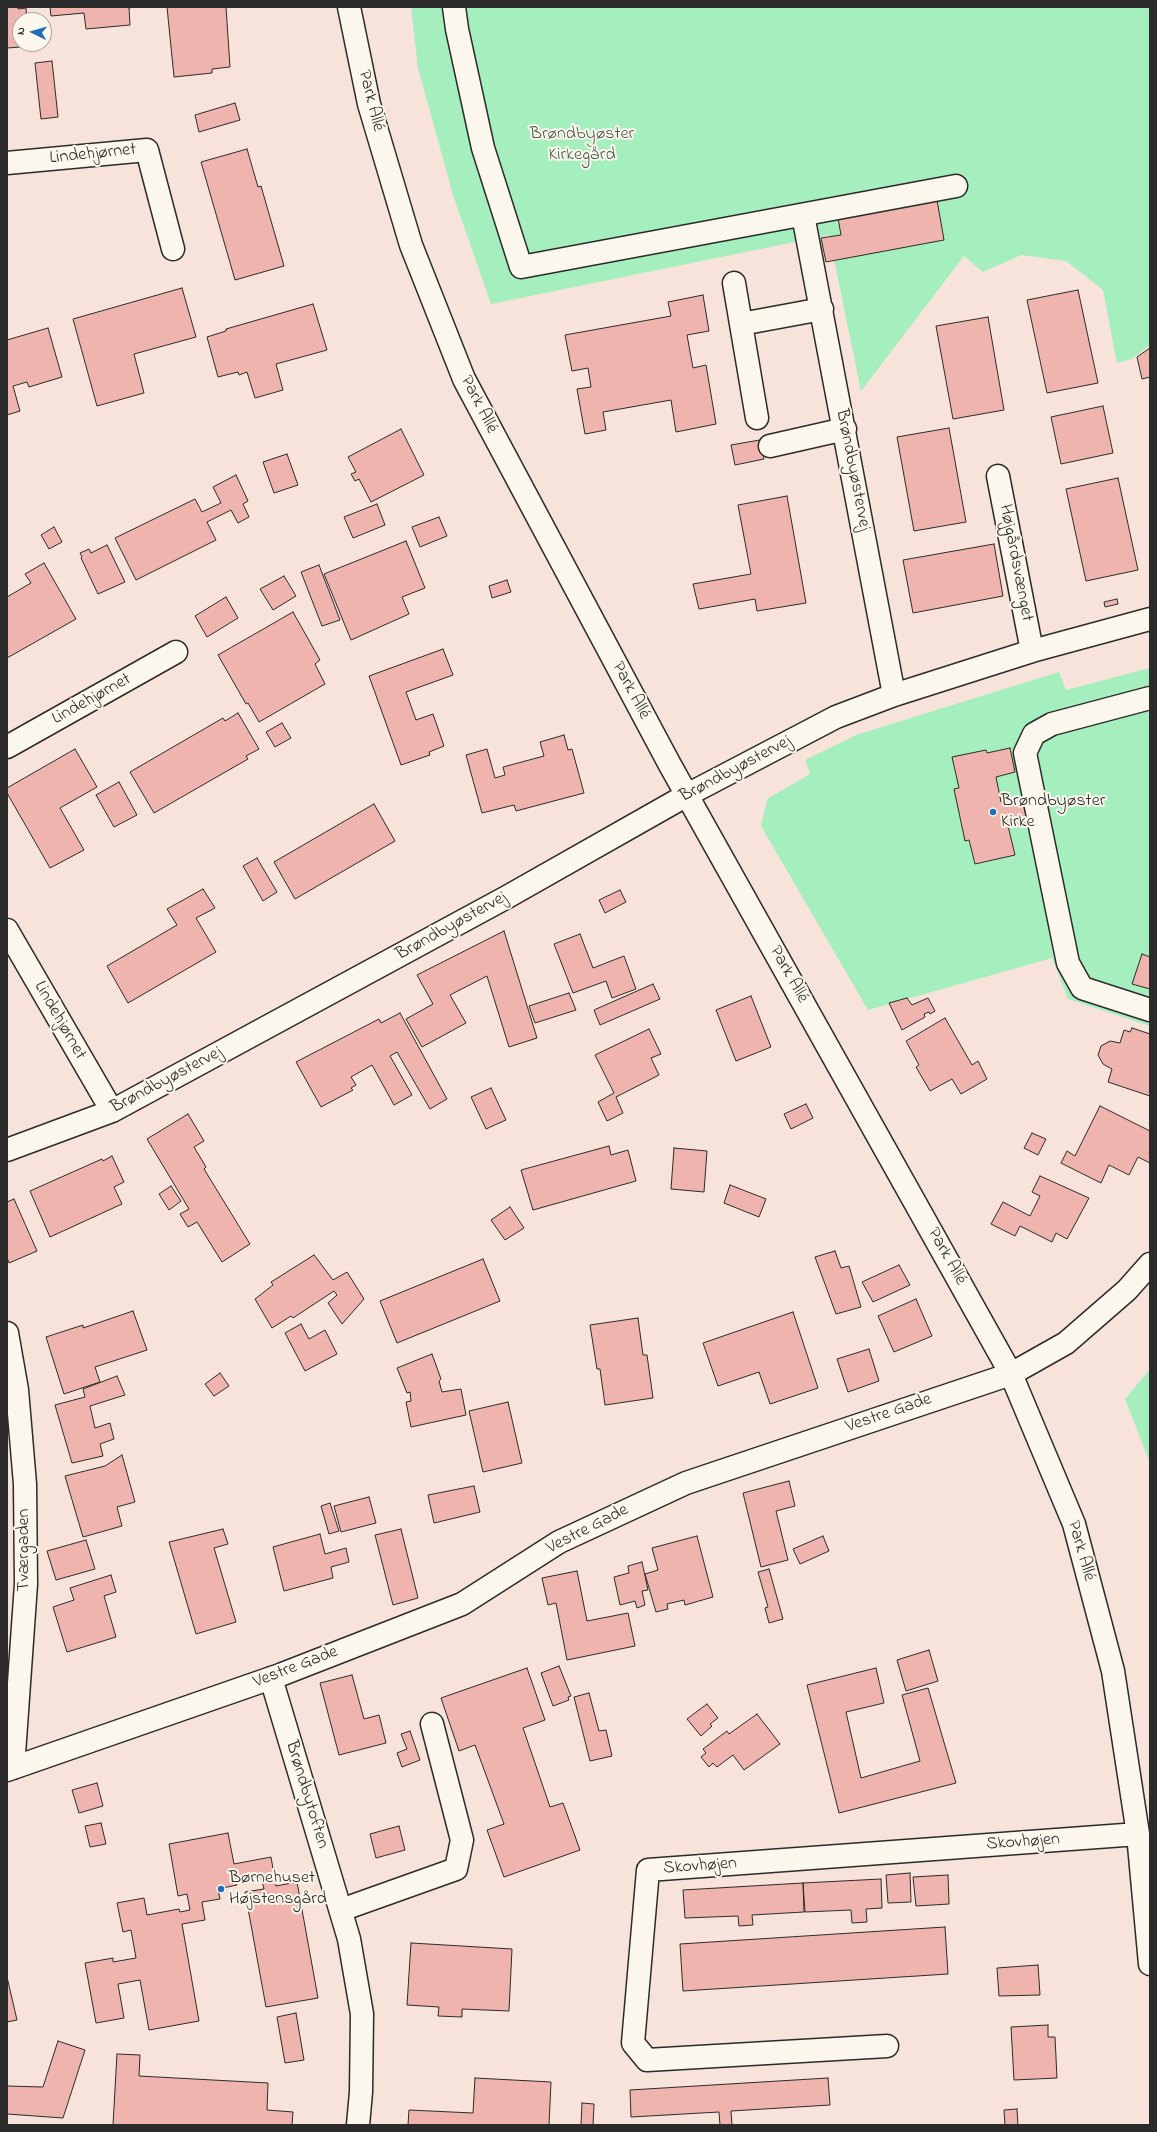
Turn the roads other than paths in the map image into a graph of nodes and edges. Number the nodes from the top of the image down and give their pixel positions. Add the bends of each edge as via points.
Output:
1 (349, 7) edge
2 (454, 7) edge
3 (7, 163) edge
4 (956, 186) dead end
5 (803, 215) junction
6 (173, 249) dead end
7 (734, 283) dead end
8 (822, 309) junction
9 (742, 324) junction
10 (757, 418) dead end
11 (845, 430) junction
12 (770, 446) dead end
13 (998, 476) dead end
14 (1150, 619) edge
15 (1032, 651) junction
16 (176, 652) dead end
17 (894, 695) junction
18 (1150, 698) edge
19 (7, 747) edge
20 (687, 795) junction
21 (7, 930) edge
22 (1150, 1010) edge
23 (112, 1111) junction
24 (7, 1150) edge
25 (1150, 1264) edge
26 (7, 1333) edge
27 (1011, 1374) junction
28 (271, 1678) junction
29 (432, 1724) dead end
30 (10, 1769) edge
31 (1138, 1834) junction
32 (341, 1910) junction
33 (1150, 1964) edge
34 (887, 2046) dead end
35 (358, 2125) edge

1 - 20 street, Park Allé via 369,104 411,246 464,379
2 - 5 street via 483,148 521,267
3 - 6 street, Lindehjørnet via 147,150
4 - 5 street
5 - 8 street, Brøndbyøstervej
7 - 9 street
8 - 9 street
8 - 11 street, Brøndbyøstervej
9 - 10 street
11 - 12 street
11 - 17 street, Brøndbyøstervej
13 - 15 street, Højgårdsvænget
14 - 15 street, Brøndbyøstervej
15 - 17 street, Brøndbyøstervej
16 - 19 street, Lindehjørnet
17 - 20 street, Brøndbyøstervej via 836,718
18 - 22 street via 1052,724 1034,734 1025,753 1068,963 1082,988
20 - 23 street, Brøndbyøstervej via 507,897
20 - 27 street, Park Allé
21 - 23 street, Lindehjørnet
23 - 24 street, Brøndbyøstervej
25 - 27 street, Vestre Gade via 1127,1290 1066,1343
26 - 30 street, Tværgaden via 17,1390 25,1484 26,1584
27 - 28 street, Vestre Gade via 686,1483 559,1542 462,1604
27 - 31 street, Park Allé via 1074,1524 1113,1671
28 - 30 street, Vestre Gade
28 - 32 street, Brøndbytoften
29 - 32 street via 462,1840 456,1869
31 - 33 street, Park Allé
31 - 34 street, Skovhøjen via 648,1870 633,2043 647,2060
32 - 35 street, Brøndbytoften via 349,1939 362,2014

